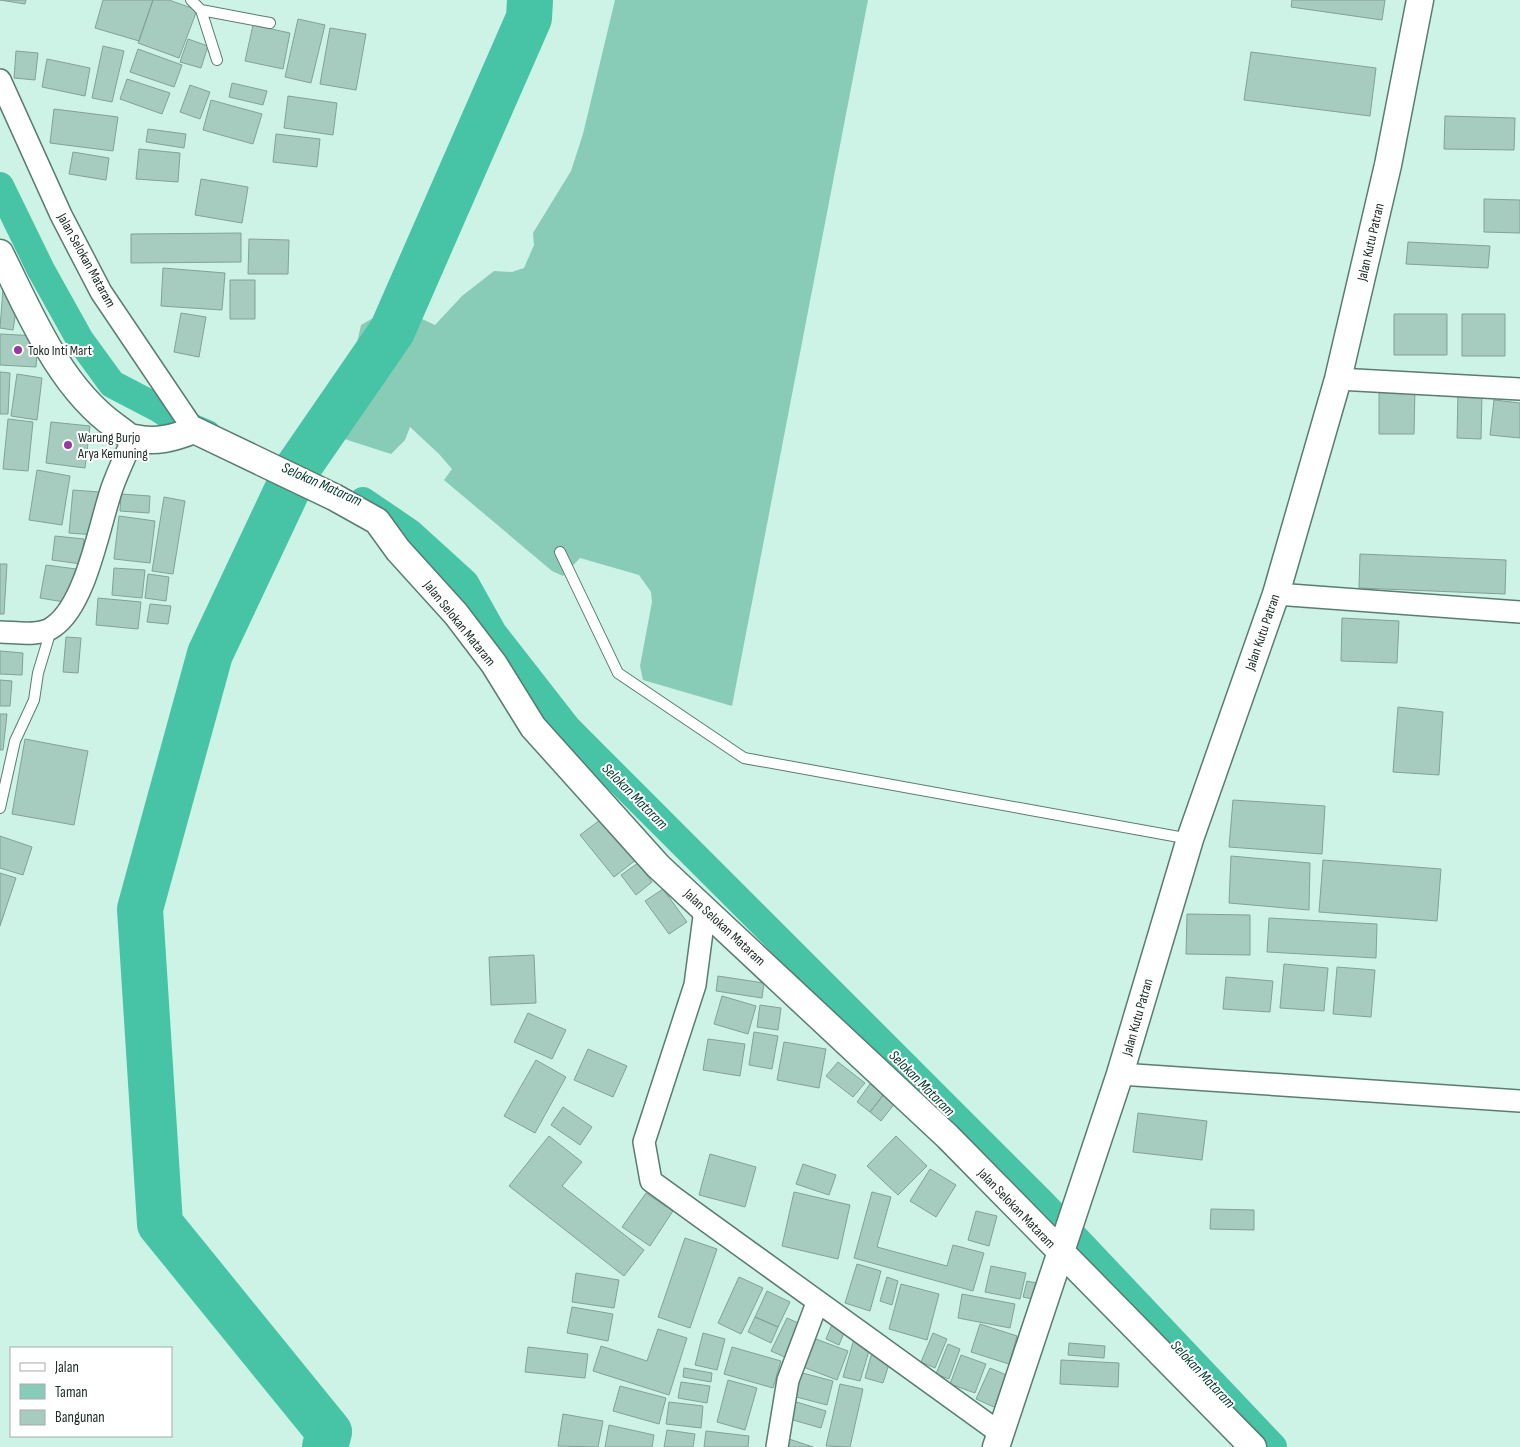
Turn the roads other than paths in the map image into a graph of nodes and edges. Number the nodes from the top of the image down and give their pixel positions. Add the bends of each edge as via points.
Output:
1 (191, 0) edge
2 (1420, 0) edge
3 (201, 10) junction
4 (270, 23) dead end
5 (217, 60) dead end
6 (0, 80) edge
7 (0, 253) edge
8 (1338, 379) junction
9 (1520, 389) edge
10 (184, 434) junction
11 (132, 438) junction
12 (560, 552) dead end
13 (1276, 594) junction
14 (1520, 612) edge
15 (52, 629) junction
16 (0, 632) edge
17 (0, 808) edge
18 (1190, 838) junction
19 (705, 909) junction
20 (1120, 1074) junction
21 (1520, 1101) edge
22 (1064, 1245) junction
23 (817, 1303) junction
24 (998, 1440) edge
25 (777, 1447) edge
26 (1253, 1447) edge

1 - 3 lane
2 - 8 street, Jalan Kutu Patran via 1388,165
3 - 4 lane
3 - 5 lane
6 - 10 street, Jalan Selokan Mataram via 61,214 101,292
7 - 11 street via 39,330 77,391 108,421
8 - 9 street
8 - 13 street, Jalan Kutu Patran
10 - 11 street, Jalan Selokan Mataram
10 - 19 street, Jalan Selokan Mataram via 216,443 377,520 398,550 456,614 494,664 532,727 658,866
11 - 15 street via 112,488 80,590 72,609
12 - 18 lane via 618,673 744,758
13 - 14 street
13 - 18 street, Jalan Kutu Patran
15 - 16 street
15 - 17 lane via 38,673 34,700 15,741
18 - 20 street, Jalan Kutu Patran
19 - 22 street, Jalan Selokan Mataram
19 - 23 street via 695,985 644,1142 651,1181
20 - 21 street
20 - 22 street, Jalan Kutu Patran
22 - 24 street, Jalan Kutu Patran
22 - 26 street, Jalan Selokan Mataram
23 - 24 street
23 - 25 street via 788,1380

